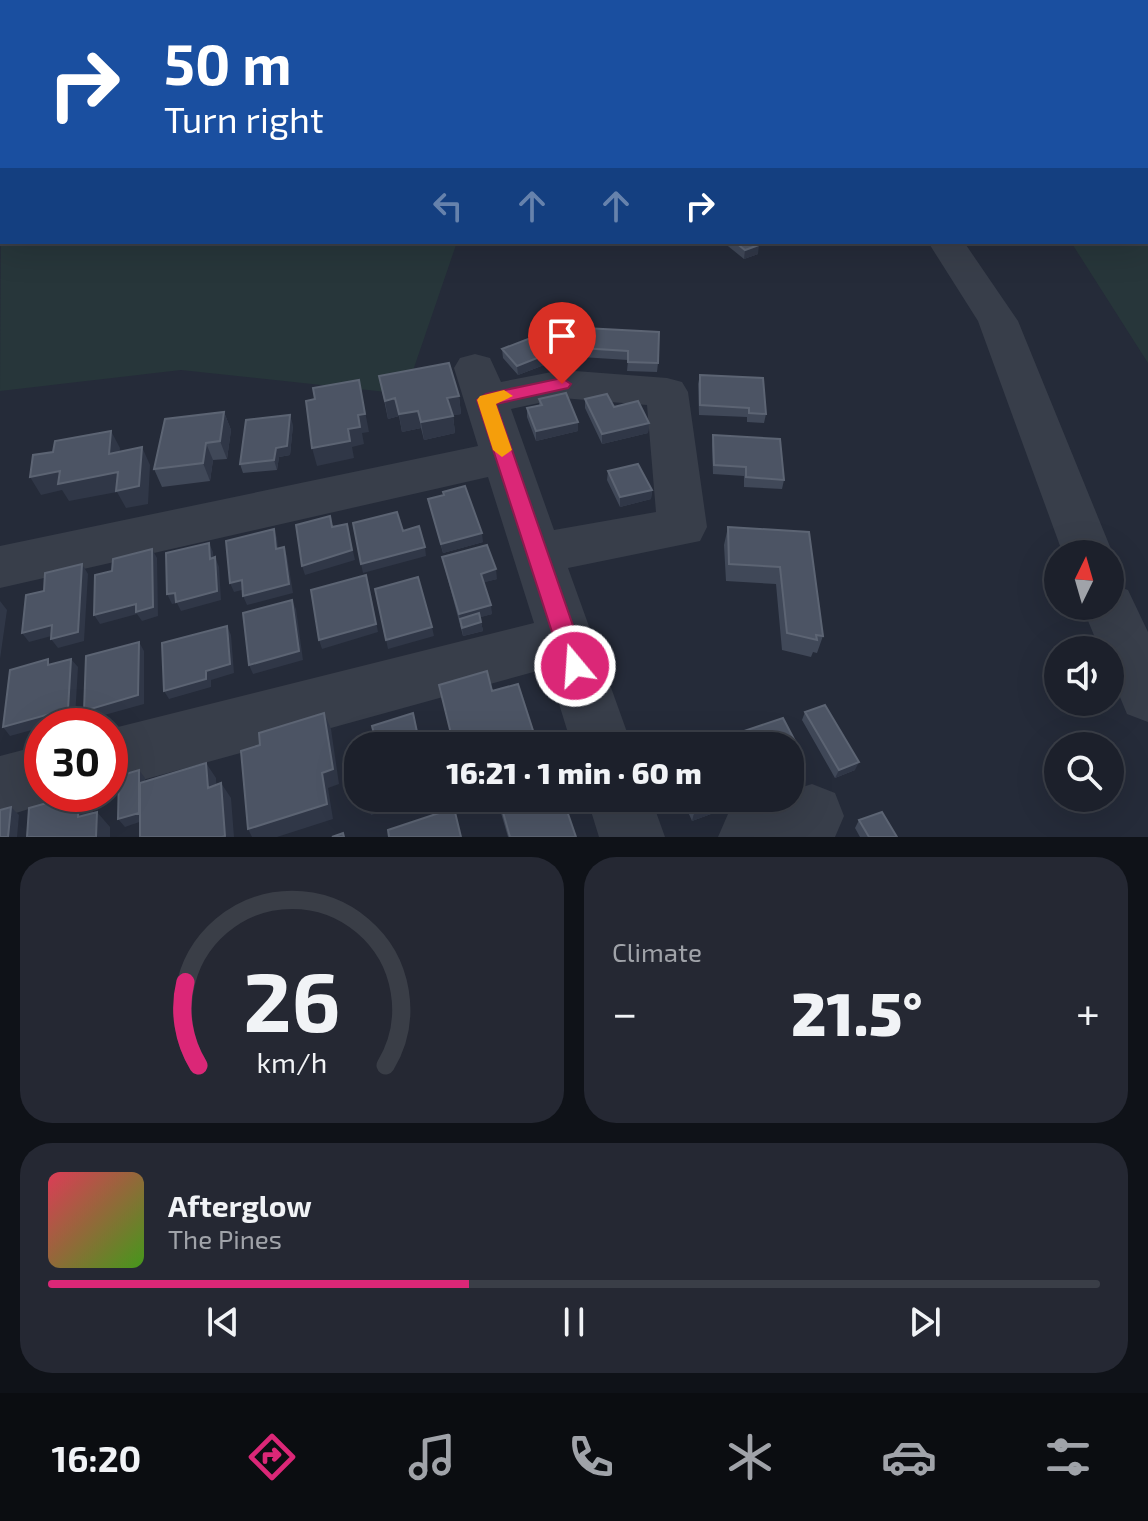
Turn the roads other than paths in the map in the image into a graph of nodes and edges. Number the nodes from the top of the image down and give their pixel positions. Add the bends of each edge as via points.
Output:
1 (947, 244) edge
2 (505, 457) junction
3 (1083, 540) edge
4 (537, 553) junction
5 (0, 567) edge
6 (1115, 620) edge
7 (566, 639) junction
8 (1148, 695) edge
9 (597, 732) edge
10 (128, 754) edge
11 (24, 781) edge
12 (0, 787) edge
13 (624, 812) edge
14 (812, 816) dead end
15 (632, 837) edge
16 (751, 837) edge

1 - 3 street via 998,321
2 - 4 street
2 - 4 street via 480,384 667,392 682,527
2 - 5 street
4 - 7 street
6 - 8 street
7 - 9 street
7 - 10 street
11 - 12 street
13 - 15 street
14 - 16 street

